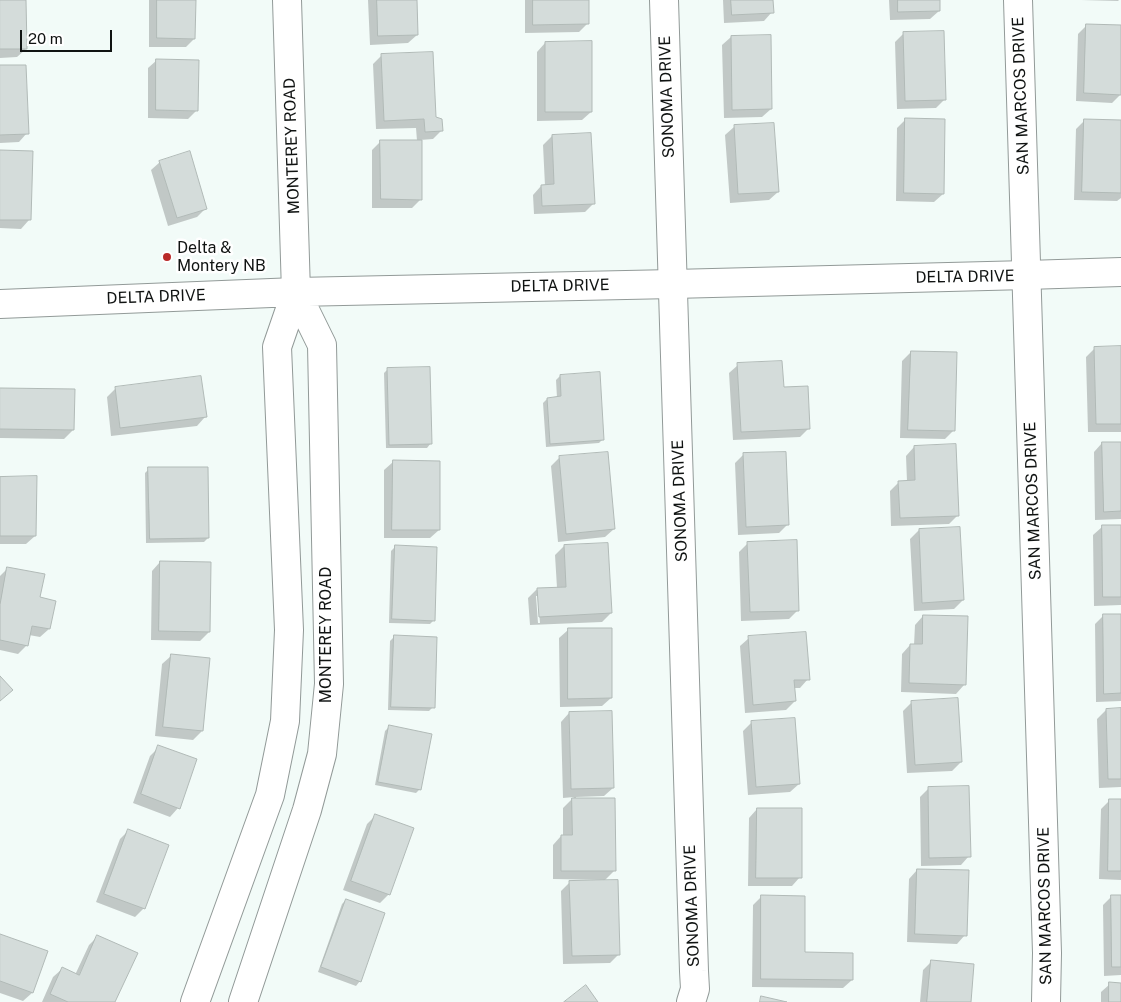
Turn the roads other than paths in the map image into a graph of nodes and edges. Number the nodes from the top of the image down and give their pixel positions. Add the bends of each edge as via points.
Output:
1 (287, 0) edge
2 (664, 0) edge
3 (1018, 0) edge
4 (1121, 272) edge
5 (1027, 275) junction
6 (673, 284) junction
7 (296, 292) junction
8 (0, 304) edge
9 (195, 1002) edge
10 (243, 1002) edge
11 (690, 1002) edge
12 (1046, 1002) edge

1 - 7 street, MONTEREY ROAD
2 - 6 street, SONOMA DRIVE
3 - 5 street, SAN MARCOS DRIVE
4 - 5 street, DELTA DRIVE
5 - 6 street, DELTA DRIVE
5 - 12 street, SAN MARCOS DRIVE
6 - 7 street, DELTA DRIVE
6 - 11 street, SONOMA DRIVE via 695,980
7 - 8 street, DELTA DRIVE
7 - 9 street, MONTEREY ROAD via 276,347 289,630 285,721 270,795
7 - 10 street, MONTEREY ROAD via 322,345 329,684 322,754 307,810

